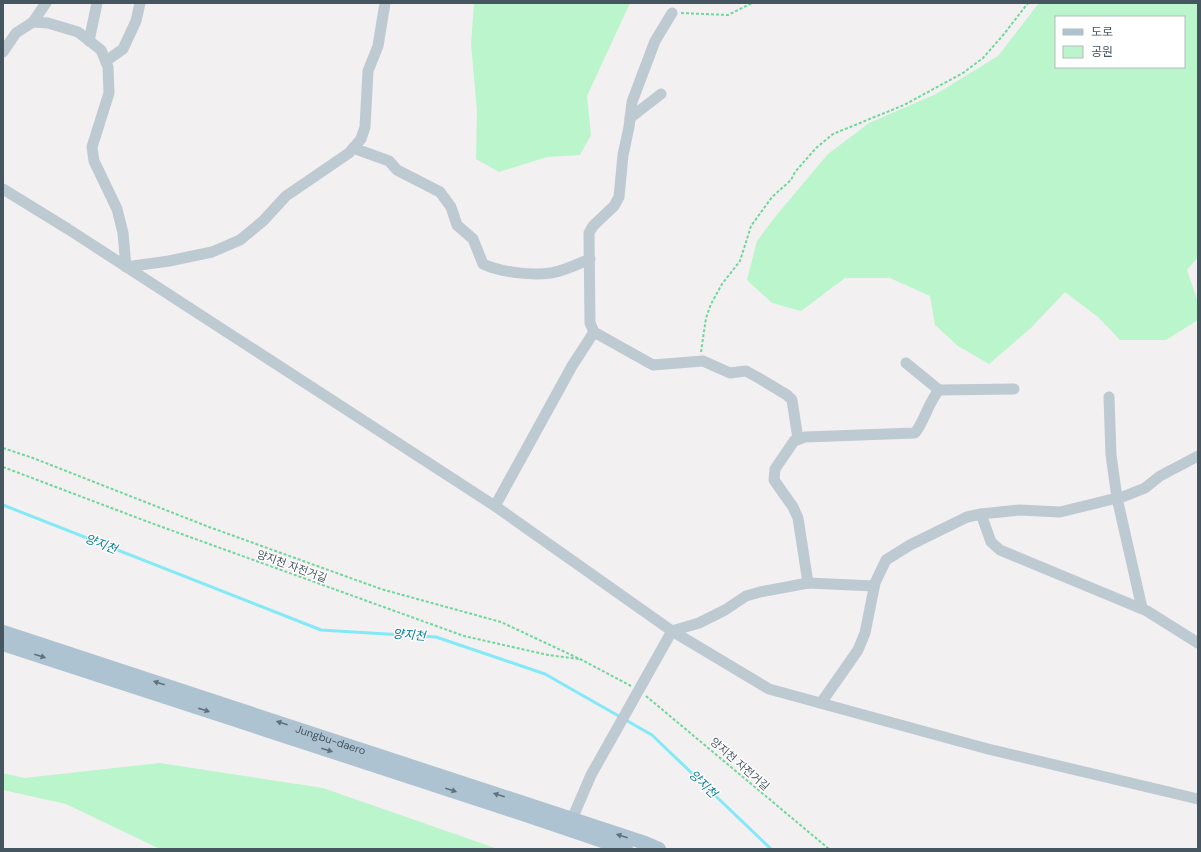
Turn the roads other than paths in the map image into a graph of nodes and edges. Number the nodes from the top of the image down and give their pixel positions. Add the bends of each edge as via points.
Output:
1 (46, 3) edge
2 (97, 3) edge
3 (140, 3) edge
4 (385, 3) edge
5 (672, 13) road end
6 (33, 22) junction
7 (89, 41) junction
8 (3, 52) edge
9 (106, 61) junction
10 (660, 94) dead end
11 (630, 118) junction
12 (353, 148) junction
13 (3, 189) edge
14 (590, 260) junction
15 (126, 267) junction
16 (594, 332) junction
17 (906, 363) dead end
18 (1014, 389) dead end
19 (939, 390) junction
20 (1109, 397) dead end
21 (798, 439) junction
22 (1198, 456) edge
23 (1117, 498) junction
24 (495, 506) junction
25 (981, 514) junction
26 (808, 583) junction
27 (874, 586) junction
28 (1142, 608) junction
29 (672, 631) junction
30 (3, 632) edge
31 (1198, 643) edge
32 (3, 644) edge
33 (821, 704) junction
34 (1198, 799) edge
35 (569, 825) junction
36 (626, 849) edge
37 (659, 849) edge

1 - 6 street
2 - 7 street
3 - 9 street via 136,21 123,48
4 - 12 street via 378,46 368,71 365,128 361,139
5 - 11 street via 655,41 632,102
6 - 7 street via 48,23 78,32
6 - 8 street via 16,33
7 - 9 street via 100,50
9 - 15 street via 109,93 92,147 94,161 117,209 123,233
10 - 11 street
11 - 14 street via 619,197 589,233
12 - 14 street via 389,161 397,170 440,192 451,207 457,225 472,239 483,264 494,269 552,273
12 - 15 street via 286,196 263,221 240,240 212,252
13 - 15 street
14 - 16 street via 590,323
15 - 24 street
16 - 21 street via 653,365 703,361 730,373 746,371 792,400
16 - 24 street via 572,366
17 - 19 street
18 - 19 street
19 - 21 street via 932,398 923,423 915,433
20 - 23 street via 1111,455
21 - 26 street via 775,469 774,480 798,518
22 - 23 street via 1160,476 1145,488
23 - 25 street via 1060,512 1019,510
23 - 28 street
24 - 29 street
25 - 27 street via 967,517 886,560
25 - 28 street via 990,542 1000,550
26 - 27 street
26 - 29 street via 746,596 706,620
27 - 33 street via 865,633 858,650
28 - 31 street
29 - 33 street via 769,689
29 - 35 street via 591,775
35 -> 30 main road, Jungbu-daero
32 -> 35 main road, Jungbu-daero via 526,815
33 - 34 street via 988,749
35 - 36 main road, Jungbu-daero
37 -> 35 main road, Jungbu-daero via 645,843

